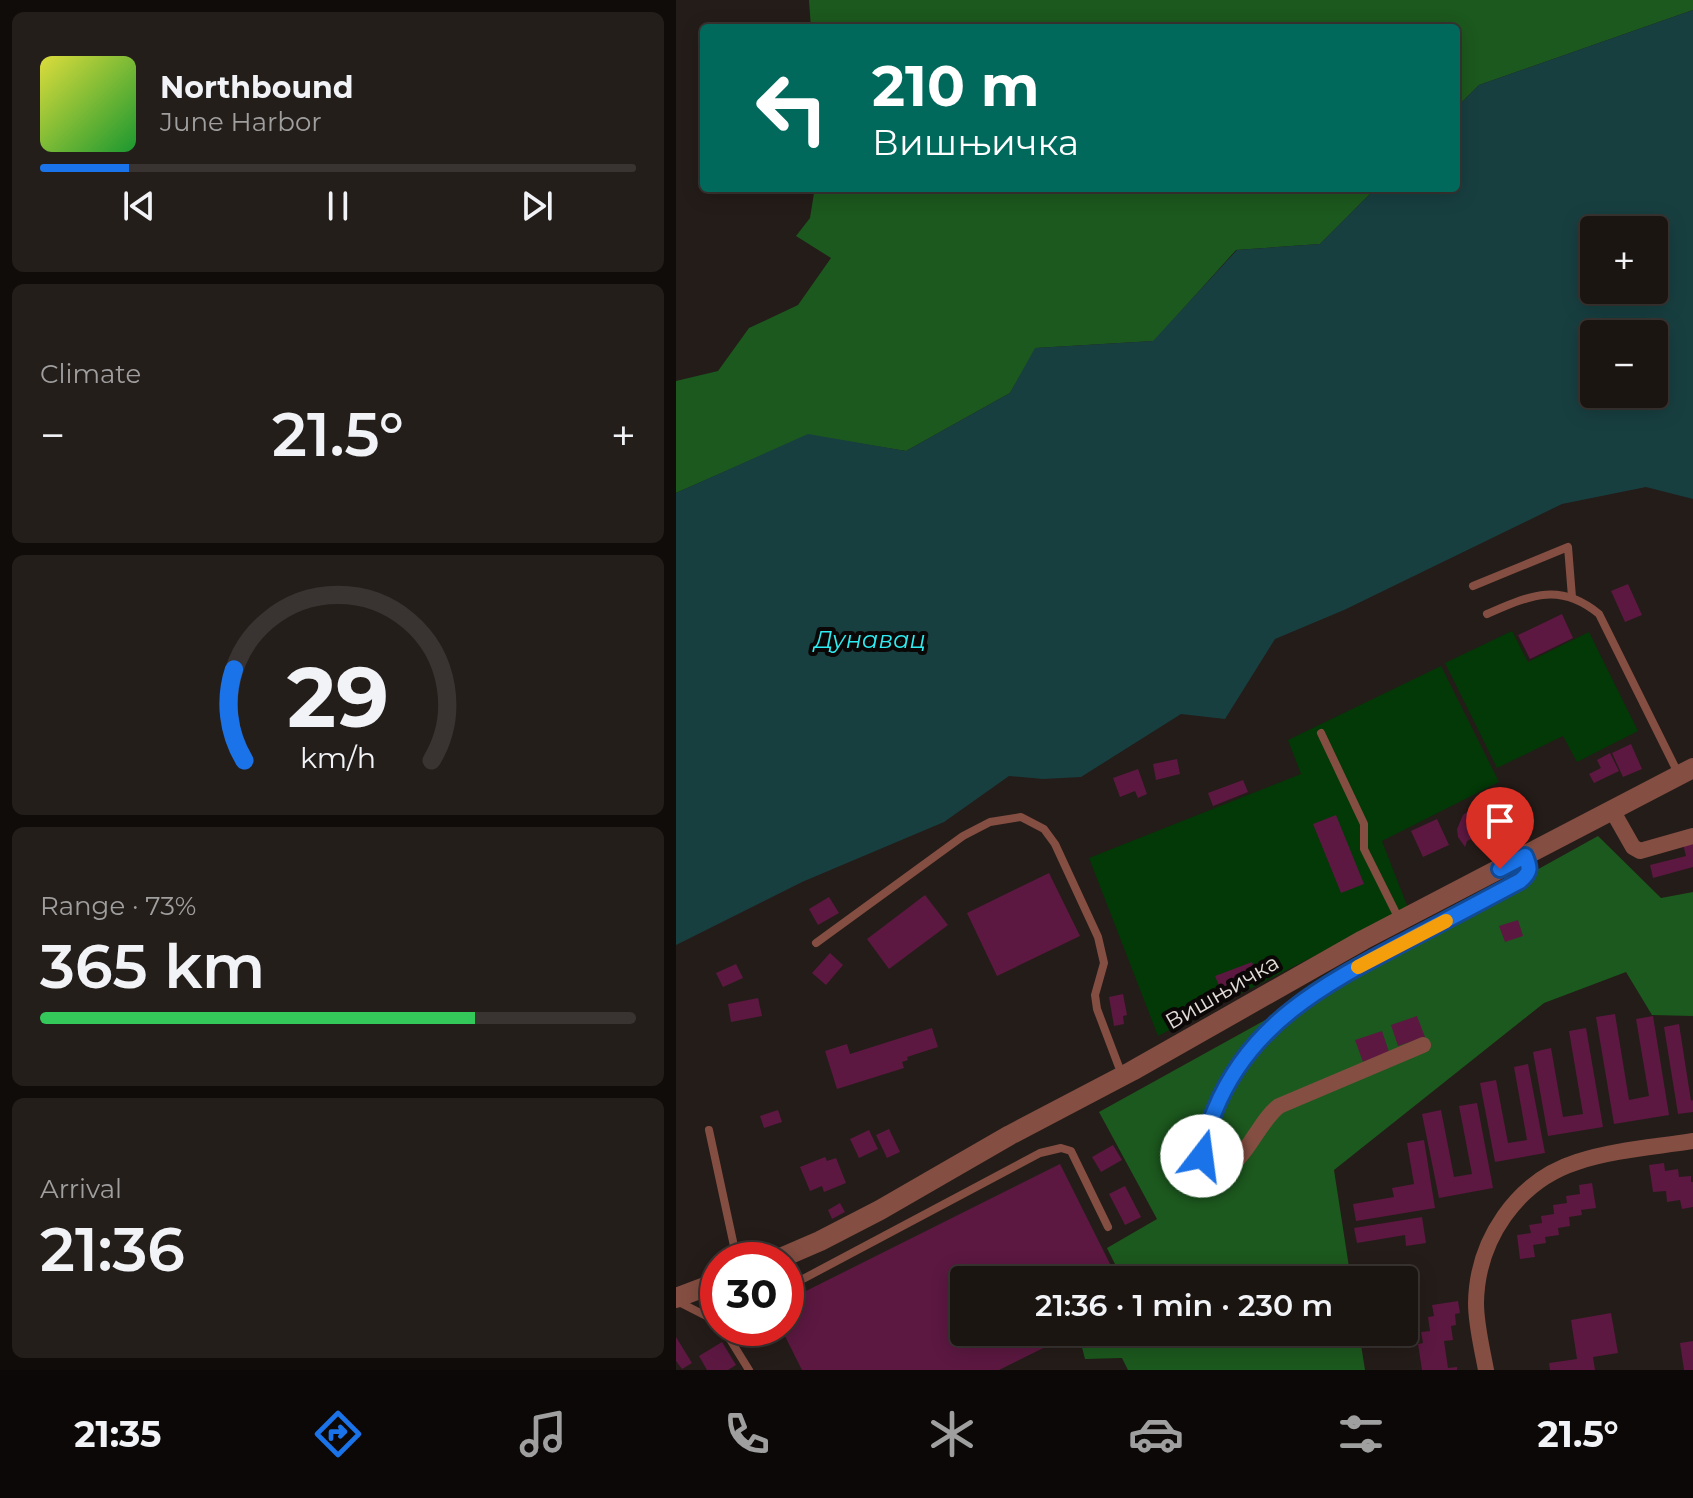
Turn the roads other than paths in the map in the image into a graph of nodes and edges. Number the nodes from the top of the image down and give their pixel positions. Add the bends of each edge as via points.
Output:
1 (1473, 586) dead end
2 (1572, 597) junction
3 (1487, 614) dead end
4 (1321, 733) dead end
5 (1686, 772) edge
6 (1612, 810) junction
7 (1693, 836) edge
8 (1525, 856) junction
9 (1400, 922) junction
10 (816, 943) dead end
11 (1423, 1045) dead end
12 (1122, 1076) junction
13 (709, 1130) dead end
14 (1693, 1141) edge
15 (1108, 1227) dead end
16 (733, 1242) edge
17 (804, 1248) edge
18 (804, 1278) edge
19 (700, 1289) edge
20 (676, 1299) edge
21 (700, 1312) edge
22 (734, 1346) edge
23 (749, 1370) edge
24 (1486, 1370) edge

1 - 2 lane via 1568,547
2 - 3 lane via 1539,595
2 - 5 lane via 1599,614
4 - 9 lane via 1364,824 1364,849
5 - 6 street, Вишњичка
6 - 7 street via 1640,851
6 - 8 street, Вишњичка
8 - 9 street, Вишњичка
8 - 11 street via 1529,874 1520,881 1359,966 1273,1025 1221,1095 1204,1139 1204,1164 1214,1171 1228,1169 1279,1106
9 - 12 street, Вишњичка
10 - 12 lane via 963,836 990,822 1021,817 1044,829 1055,844 1098,937 1104,963 1095,995 1097,1009
12 - 17 street, Вишњичка
13 - 16 lane
14 - 24 street via 1574,1162 1537,1182 1516,1202 1488,1243 1479,1273 1476,1304
15 - 18 lane via 1071,1151 1061,1148 1040,1153
19 - 20 street
20 - 21 lane
22 - 23 lane

